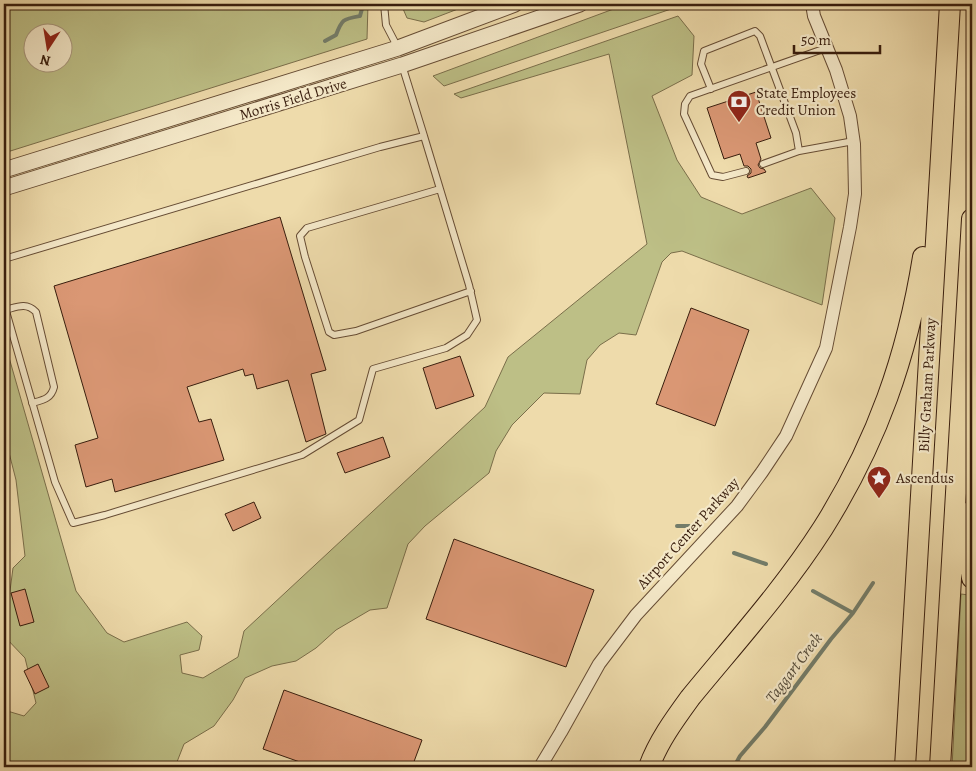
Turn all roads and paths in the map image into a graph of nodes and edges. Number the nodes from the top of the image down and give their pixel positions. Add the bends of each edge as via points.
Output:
1 (384, 4) edge
2 (515, 4) edge
3 (580, 4) edge
4 (802, 4) edge
5 (950, 4) edge
6 (813, 10) edge
7 (398, 48) junction
8 (826, 48) junction
9 (402, 65) junction
10 (772, 67) junction
11 (711, 89) junction
12 (424, 136) junction
13 (854, 142) junction
14 (799, 151) junction
15 (940, 159) junction
16 (763, 164) dead end
17 (4, 170) edge
18 (746, 171) dead end
19 (4, 188) edge
20 (440, 189) junction
21 (972, 219) edge
22 (4, 259) edge
23 (470, 291) junction
24 (5, 307) edge
25 (964, 379) junction
26 (32, 403) junction
27 (972, 578) edge
28 (540, 767) edge
29 (650, 767) edge
30 (905, 767) edge
31 (940, 767) edge

1 - 7 lane via 386,25
2 - 7 street, Morris Field Drive
3 - 9 street, Morris Field Drive
4 - 6 street, Airport Center Parkway
5 - 15 highway, Billy Graham Parkway
6 - 8 street, Airport Center Parkway
7 - 9 street
7 - 17 street, Morris Field Drive
8 - 10 lane
8 - 13 street, Airport Center Parkway via 850,116
9 - 12 lane
9 - 19 street, Morris Field Drive
10 - 11 lane
10 - 11 lane via 755,31 704,51 701,64
10 - 14 lane via 796,133
11 - 18 lane via 690,96 684,104 684,114 712,175 722,177
12 - 20 lane
12 - 22 lane
13 - 14 lane
13 - 28 street, Airport Center Parkway via 850,228 829,334 786,436 737,506 636,615 599,664
14 - 16 lane
15 - 29 highway via 913,314 898,370 864,453 822,530 674,720
15 - 30 highway, Billy Graham Parkway
20 - 23 lane
20 - 23 lane via 307,228 300,236 305,257 329,332 334,335 356,331
21 - 25 highway
23 - 26 lane via 477,320 467,335 446,348 373,369 358,420 302,455 105,515 73,523 55,482
24 - 26 lane
24 - 26 lane via 30,306 36,312 54,387 48,398
25 - 27 highway via 965,526
25 - 31 highway

